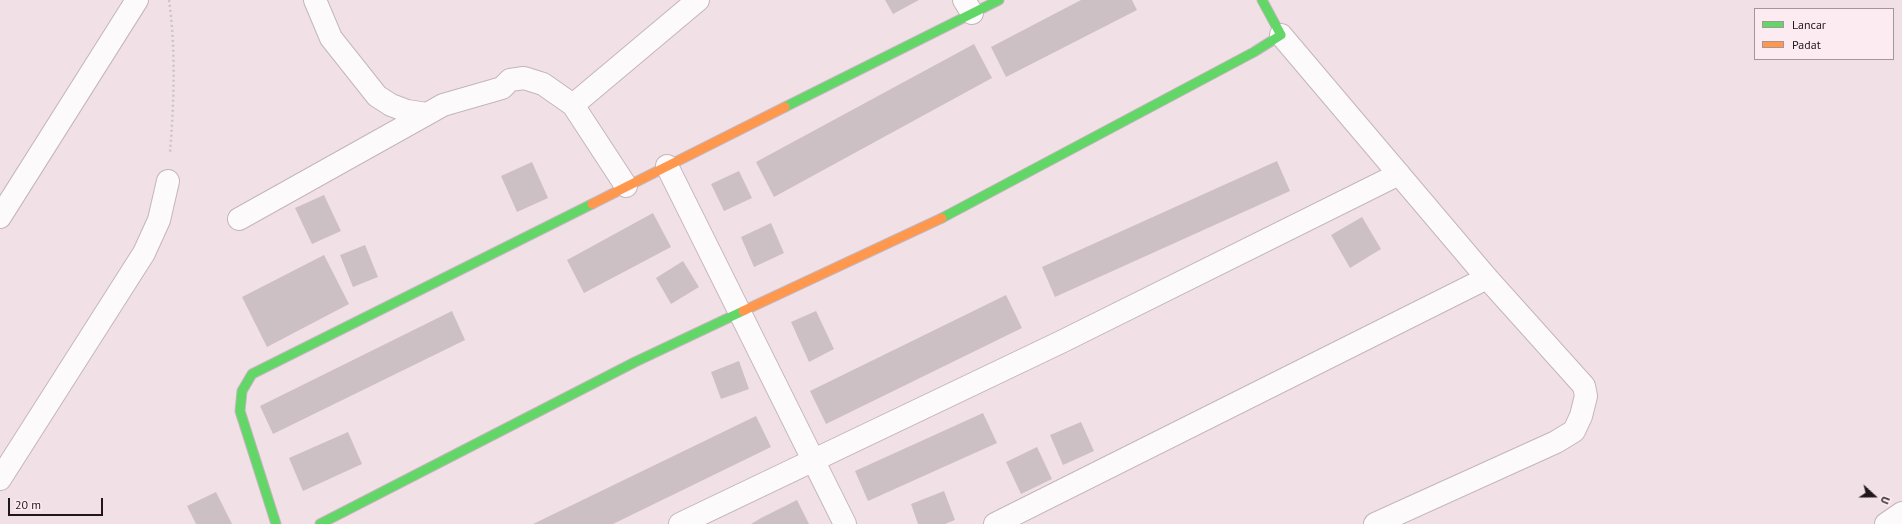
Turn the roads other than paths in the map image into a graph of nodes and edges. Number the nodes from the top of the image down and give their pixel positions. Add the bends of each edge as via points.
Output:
1 (137, 0) edge
2 (315, 0) edge
3 (999, 0) edge
4 (1262, 0) edge
5 (686, 4) edge
6 (968, 7) edge
7 (1281, 35) junction
8 (573, 105) junction
9 (427, 114) junction
10 (667, 166) junction
11 (1399, 174) junction
12 (168, 181) road end
13 (626, 186) junction
14 (0, 217) edge
15 (239, 219) dead end
16 (1487, 278) junction
17 (740, 312) junction
18 (813, 461) junction
19 (0, 479) edge
20 (1902, 513) edge
21 (1006, 522) edge
22 (276, 524) edge
23 (320, 524) edge
24 (680, 524) edge
25 (845, 524) edge
26 (1375, 524) edge
27 (1886, 524) edge

1 - 14 street
2 - 9 street via 330,38 377,96 402,109
3 - 6 street
4 - 7 street
5 - 8 street
6 - 10 street
7 - 11 street
7 - 17 street via 1254,52 994,191
8 - 9 street via 543,84 524,78 510,80 502,88 443,106
8 - 13 street
9 - 15 street
10 - 13 street
10 - 17 street
11 - 16 street
11 - 18 street via 1061,342
12 - 19 street via 159,220 144,253
13 - 22 street via 252,374 242,386 239,397 240,411
16 - 21 street
16 - 26 street via 1584,386 1586,396 1581,416 1574,431 1556,442
17 - 18 street
17 - 23 street via 547,406
18 - 24 street
18 - 25 street
20 - 27 street

